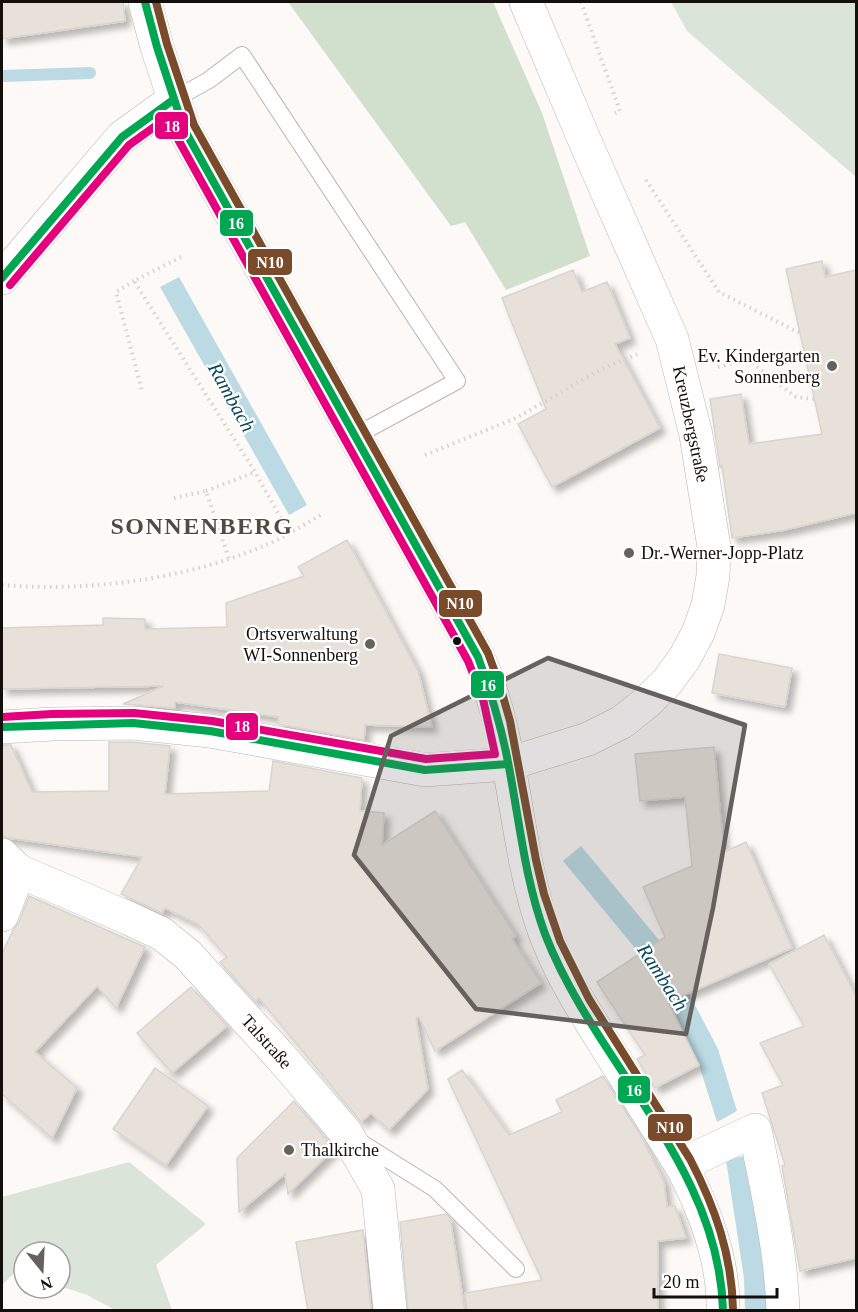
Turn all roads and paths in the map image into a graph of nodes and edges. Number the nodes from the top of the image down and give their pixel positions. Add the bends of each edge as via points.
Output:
1 (145, 2) edge
2 (526, 2) edge
3 (581, 2) edge
4 (173, 100) junction
5 (620, 111) dead end
6 (642, 173) dead end
7 (181, 257) dead end
8 (2, 278) edge
9 (134, 281) junction
10 (800, 333) dead end
11 (714, 368) dead end
12 (598, 371) dead end
13 (142, 391) dead end
14 (814, 399) dead end
15 (355, 436) junction
16 (424, 455) dead end
17 (255, 472) junction
18 (206, 491) junction
19 (174, 498) dead end
20 (324, 513) dead end
21 (289, 533) junction
22 (229, 559) junction
23 (2, 585) edge
24 (2, 727) edge
25 (508, 764) junction
26 (10, 863) edge
27 (2, 915) edge
28 (346, 1133) junction
29 (681, 1165) junction
30 (516, 1269) dead end
31 (390, 1311) edge
32 (723, 1311) edge
33 (783, 1311) edge

1 - 4 street
2 - 25 street, Kreuzbergstraße via 672,339 696,435 714,547 708,605 689,650 667,682 622,722 588,739
3 - 5 path
4 - 8 street via 122,137
4 - 15 street via 183,129
4 - 15 lane via 209,81 242,55 457,381
6 - 10 path via 719,292
7 - 9 path
9 - 13 path via 116,292
9 - 17 path
11 - 14 path via 748,360 796,397
12 - 16 path via 516,418
15 - 25 street via 478,657 494,696
17 - 18 path
17 - 21 path
18 - 19 path
18 - 22 path
20 - 21 path
21 - 22 path
22 - 23 path via 183,571 90,586
24 - 25 street, Kreuzbergstraße via 133,723 210,731 425,770
25 - 29 street via 533,896 556,960
26 - 27 street, Talstraße
26 - 28 street, Talstraße via 153,930 188,955
28 - 30 lane via 435,1189
28 - 31 street, Talstraße via 378,1189
29 - 32 street via 714,1242
29 - 33 street via 755,1130

